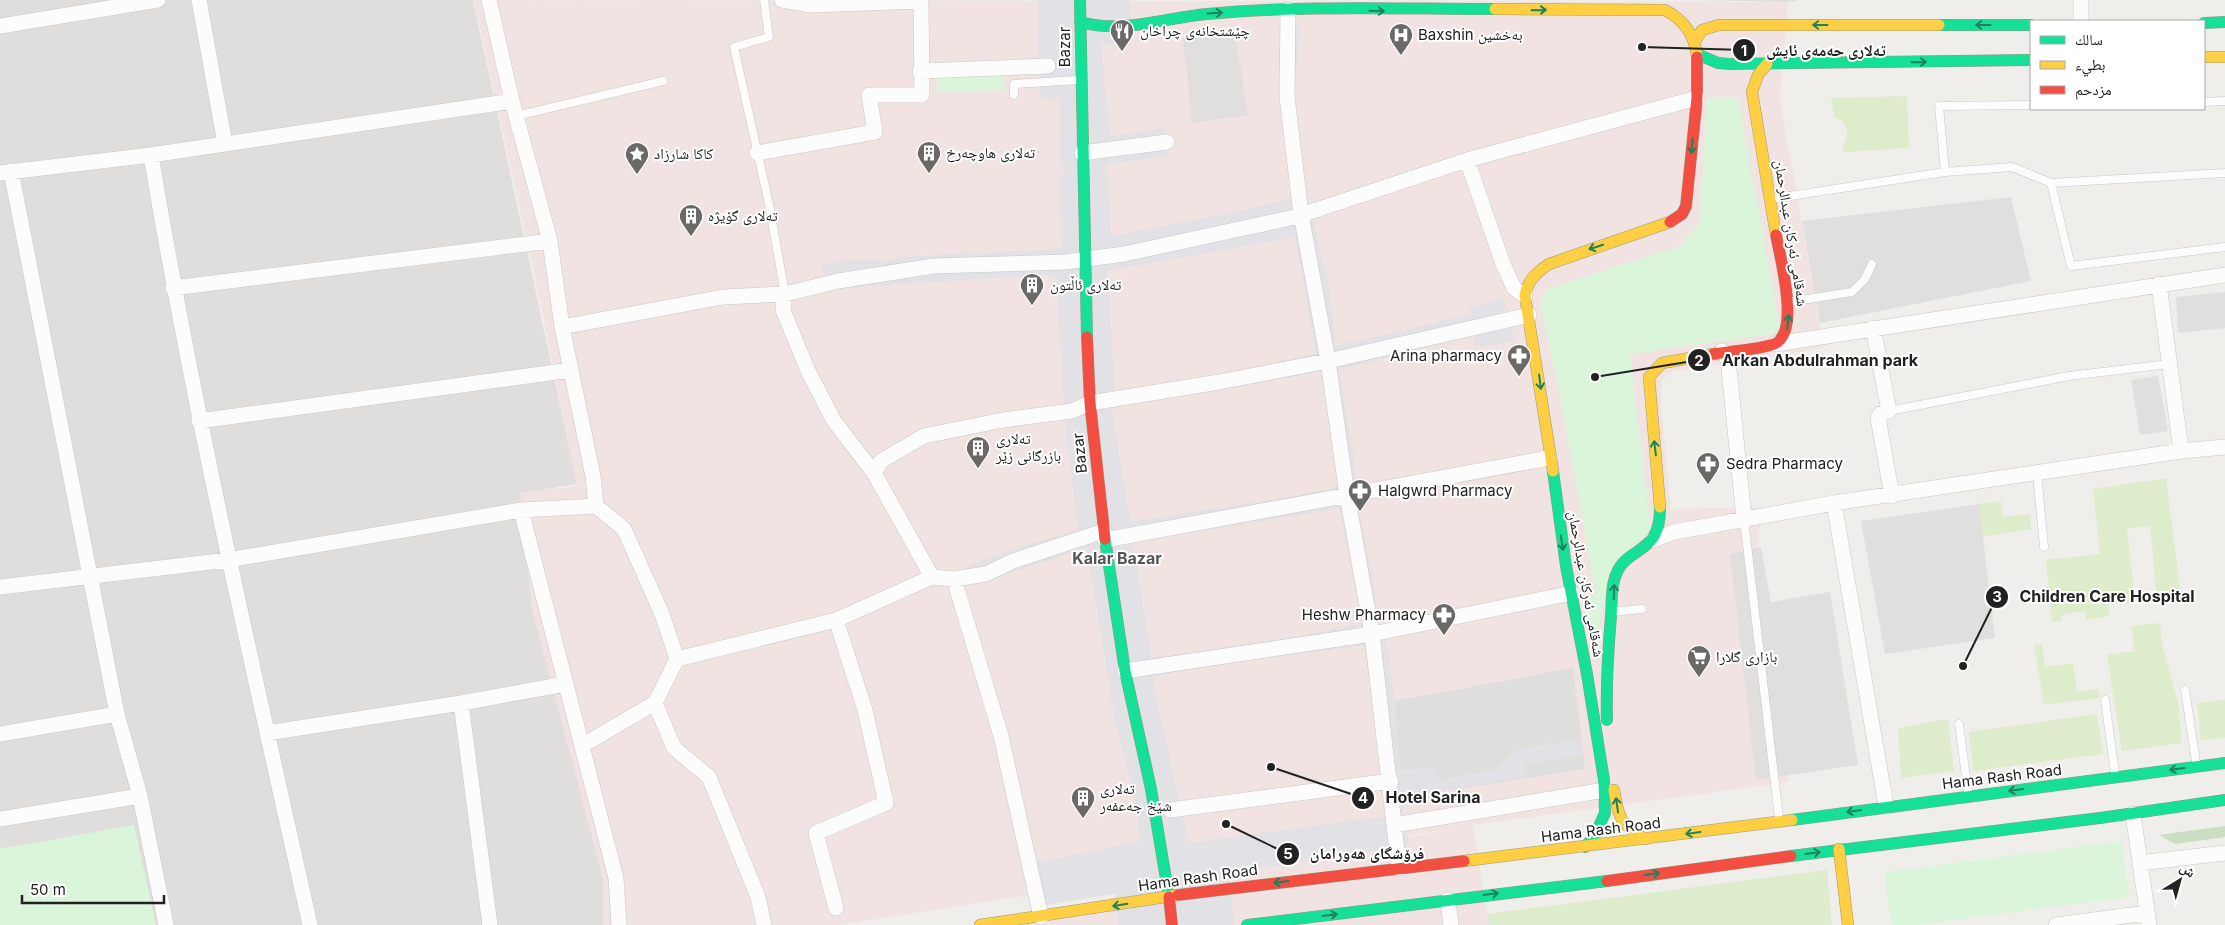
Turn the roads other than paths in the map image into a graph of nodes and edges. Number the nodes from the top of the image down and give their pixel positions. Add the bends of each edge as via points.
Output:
1 (158, 0) edge
2 (199, 0) edge
3 (489, 0) edge
4 (764, 0) edge
5 (782, 0) edge
6 (1080, 0) edge
7 (1672, 0) edge
8 (2081, 0) edge
9 (1258, 6) edge
10 (1288, 10) junction
11 (1676, 16) junction
12 (2081, 20) edge
13 (1080, 22) junction
14 (2225, 22) edge
15 (2205, 23) edge
16 (0, 26) edge
17 (2030, 26) edge
18 (1696, 48) junction
19 (2205, 57) edge
20 (2225, 57) edge
21 (2030, 60) edge
22 (1767, 64) junction
23 (1048, 66) dead end
24 (920, 70) junction
25 (1080, 80) junction
26 (663, 81) dead end
27 (1709, 82) dead end
28 (1746, 82) dead end
29 (1752, 92) junction
30 (1014, 95) dead end
31 (1697, 98) junction
32 (512, 101) junction
33 (2225, 101) edge
34 (2205, 102) edge
35 (2030, 105) edge
36 (516, 116) junction
37 (1167, 142) dead end
38 (225, 144) junction
39 (757, 153) junction
40 (1082, 154) junction
41 (151, 155) junction
42 (1467, 160) junction
43 (5, 172) edge
44 (1945, 172) junction
45 (2225, 172) edge
46 (2051, 183) junction
47 (1771, 199) junction
48 (1301, 214) junction
49 (550, 242) junction
50 (2225, 247) edge
51 (1084, 260) junction
52 (1872, 264) dead end
53 (2225, 275) edge
54 (2159, 284) junction
55 (173, 288) junction
56 (785, 294) junction
57 (1525, 296) junction
58 (1787, 303) junction
59 (1529, 315) junction
60 (562, 327) junction
61 (1873, 328) junction
62 (1775, 344) junction
63 (1722, 350) junction
64 (1328, 361) junction
65 (2169, 364) junction
66 (571, 370) junction
67 (1090, 403) junction
68 (1889, 411) junction
69 (199, 421) junction
70 (2225, 447) edge
71 (2181, 451) junction
72 (1549, 458) junction
73 (874, 473) junction
74 (2037, 473) junction
75 (1347, 495) junction
76 (1892, 496) junction
77 (1834, 503) junction
78 (596, 506) junction
79 (521, 510) junction
80 (1744, 519) junction
81 (1105, 536) junction
82 (1653, 540) junction
83 (2044, 547) dead end
84 (228, 560) junction
85 (92, 576) junction
86 (932, 577) junction
87 (954, 579) junction
88 (0, 586) edge
89 (1572, 593) junction
90 (1642, 609) dead end
91 (1612, 612) junction
92 (836, 620) junction
93 (1372, 634) junction
94 (677, 659) junction
95 (1606, 668) junction
96 (1125, 671) junction
97 (1587, 674) junction
98 (566, 684) junction
99 (2185, 690) dead end
100 (2105, 700) dead end
101 (460, 703) junction
102 (655, 703) junction
103 (118, 714) junction
104 (1959, 724) dead end
105 (267, 733) junction
106 (0, 734) edge
107 (583, 745) junction
108 (2225, 763) edge
109 (2196, 766) junction
110 (2115, 777) junction
111 (1390, 781) junction
112 (1605, 790) junction
113 (140, 796) junction
114 (1968, 796) junction
115 (2225, 800) edge
116 (1886, 806) junction
117 (1170, 810) dead end
118 (2133, 814) junction
119 (0, 819) edge
120 (1779, 822) junction
121 (1394, 825) junction
122 (1646, 839) junction
123 (1585, 847) junction
124 (1839, 849) junction
125 (2225, 854) edge
126 (2140, 863) junction
127 (1399, 868) junction
128 (1169, 897) junction
129 (1448, 900) junction
130 (836, 908) dead end
131 (1041, 917) junction
132 (2148, 919) edge
133 (166, 925) edge
134 (310, 925) edge
135 (490, 925) edge
136 (619, 925) edge
137 (764, 925) edge
138 (980, 925) edge
139 (1172, 925) edge
140 (1247, 925) edge
141 (1451, 925) edge
142 (1848, 925) edge
143 (2056, 925) edge

1 - 16 street
2 - 38 street
3 - 32 street
4 - 39 lane via 769,37 734,47
5 - 24 street via 811,6 921,1
6 - 13 main road, Bazar
7 - 11 main road
8 - 12 street
9 - 10 main road
13 -> 9 main road via 1099,28 1130,27
10 -> 11 main road via 1625,8 1665,10
10 - 48 street via 1287,97
11 - 18 main road via 1692,33
13 - 25 main road, Bazar
14 - 15 main road
17 -> 18 main road via 1719,25 1702,30
18 - 22 main road via 1718,64
18 - 31 main road
19 - 20 main road
22 -> 21 main road
22 - 29 main road
23 - 24 street
24 - 39 street via 922,96 869,95 875,132
25 - 30 lane via 1014,84
25 - 40 main road, Bazar
26 - 36 lane
27 - 31 main road
28 - 29 main road
29 - 47 main road, شەقامی ئەرکان عبدالرحمان
31 - 42 street
31 -> 57 main road via 1686,206 1682,214 1664,226 1549,264 1535,274 1526,286
32 - 36 street
32 - 38 street
33 - 34 lane
35 - 44 lane via 1939,106
36 - 49 street
37 - 40 street
38 - 41 street
39 - 56 lane via 770,204
40 - 51 main road, Bazar
41 - 43 street
41 - 55 street
42 - 48 street
42 - 57 street via 1503,264 1514,288
43 - 85 street
44 - 46 lane via 2012,167
44 - 47 lane
45 - 46 lane
46 - 50 lane via 2071,266
47 - 58 main road, شەقامی ئەرکان عبدالرحمان
48 - 51 street via 1134,252
48 - 64 street
49 - 55 street
49 - 60 street
51 - 56 street via 934,266 838,281
51 - 67 main road, Bazar
52 - 58 lane via 1865,279 1852,292
53 - 54 street
54 - 61 street
54 - 65 street
55 - 69 street
56 - 60 street via 723,297
56 - 73 street via 783,310 808,371 834,421
57 - 59 main road, شەقامی ئەرکان عبدالرحمان
62 -> 58 main road, شەقامی ئەرکان عبدالرحمان via 1788,328
59 - 64 street
59 -> 72 main road, شەقامی ئەرکان عبدالرحمان
60 - 66 street
61 - 62 street
61 - 68 street
62 - 63 main road
63 - 80 street via 1728,359
82 -> 63 main road via 1658,532 1660,498 1650,377 1662,363
64 - 67 street
64 - 75 street
65 - 68 lane via 2069,376
65 - 71 street
66 - 69 street
66 - 78 street
67 - 73 street via 1072,411 1003,420 924,436 881,461
67 - 81 main road, Bazar
68 - 76 street via 1878,418
69 - 84 street
70 - 71 street
71 - 74 street
72 - 75 street
72 -> 89 main road, شەقامی ئەرکان عبدالرحمان
73 - 86 street
74 - 76 street
74 - 83 lane
75 - 81 street
75 - 93 street
76 - 77 street
77 - 80 street
77 - 116 street
78 - 79 street
78 - 94 street via 624,530 662,614
79 - 84 street
79 - 98 street
80 - 82 street via 1674,532
80 - 120 lane
81 - 87 street via 1013,561 986,574
81 - 96 main road, Bazar
91 -> 82 main road, شەقامی ئەرکان عبدالرحمان via 1614,580 1620,567 1628,557
84 - 85 street
84 - 105 street
85 - 88 street
85 - 103 street
86 - 87 street
86 - 92 street
87 - 131 street via 1000,736
89 - 93 street
89 - 97 main road, شەقامی ئەرکان عبدالرحمان
90 - 91 lane
91 - 95 main road, شەقامی ئەرکان عبدالرحمان
92 - 94 street
92 - 130 street via 864,710 886,803 816,833
93 - 96 street
93 - 111 street
94 - 102 street
95 - 97 main road
122 -> 95 main road, شەقامی ئەرکان عبدالرحمان via 1629,831 1618,819 1605,704
96 - 128 main road, Bazar via 1151,789
97 - 112 main road, شەقامی ئەرکان عبدالرحمان
98 - 101 street
98 - 107 street
99 - 109 lane
100 - 110 lane
101 - 105 street
101 - 135 street
102 - 107 street
102 - 137 street via 674,748 709,777 758,897
103 - 106 street
103 - 113 street
104 - 114 lane
105 - 134 street
107 - 136 street via 616,878
108 - 109 main road, Hama Rash Road
109 -> 110 main road, Hama Rash Road
110 -> 114 main road, Hama Rash Road
111 - 117 street
111 - 121 street
112 - 121 street
112 - 123 main road, شەقامی ئەرکان عبدالرحمان via 1604,813 1595,835
113 - 119 street
113 - 133 street
114 - 116 main road, Hama Rash Road
115 - 118 main road
116 -> 120 main road, Hama Rash Road
118 - 124 main road
118 - 126 street
120 -> 122 main road, Hama Rash Road
121 - 127 street
122 - 123 main road, Hama Rash Road
123 - 127 main road, Hama Rash Road
129 -> 124 main road
124 - 142 main road
125 - 126 street
126 - 132 street
127 -> 128 main road, Hama Rash Road
128 -> 131 main road, Hama Rash Road
128 - 139 main road, Bazar
140 -> 129 main road
129 - 141 street
131 - 138 main road, Hama Rash Road
132 - 143 street

